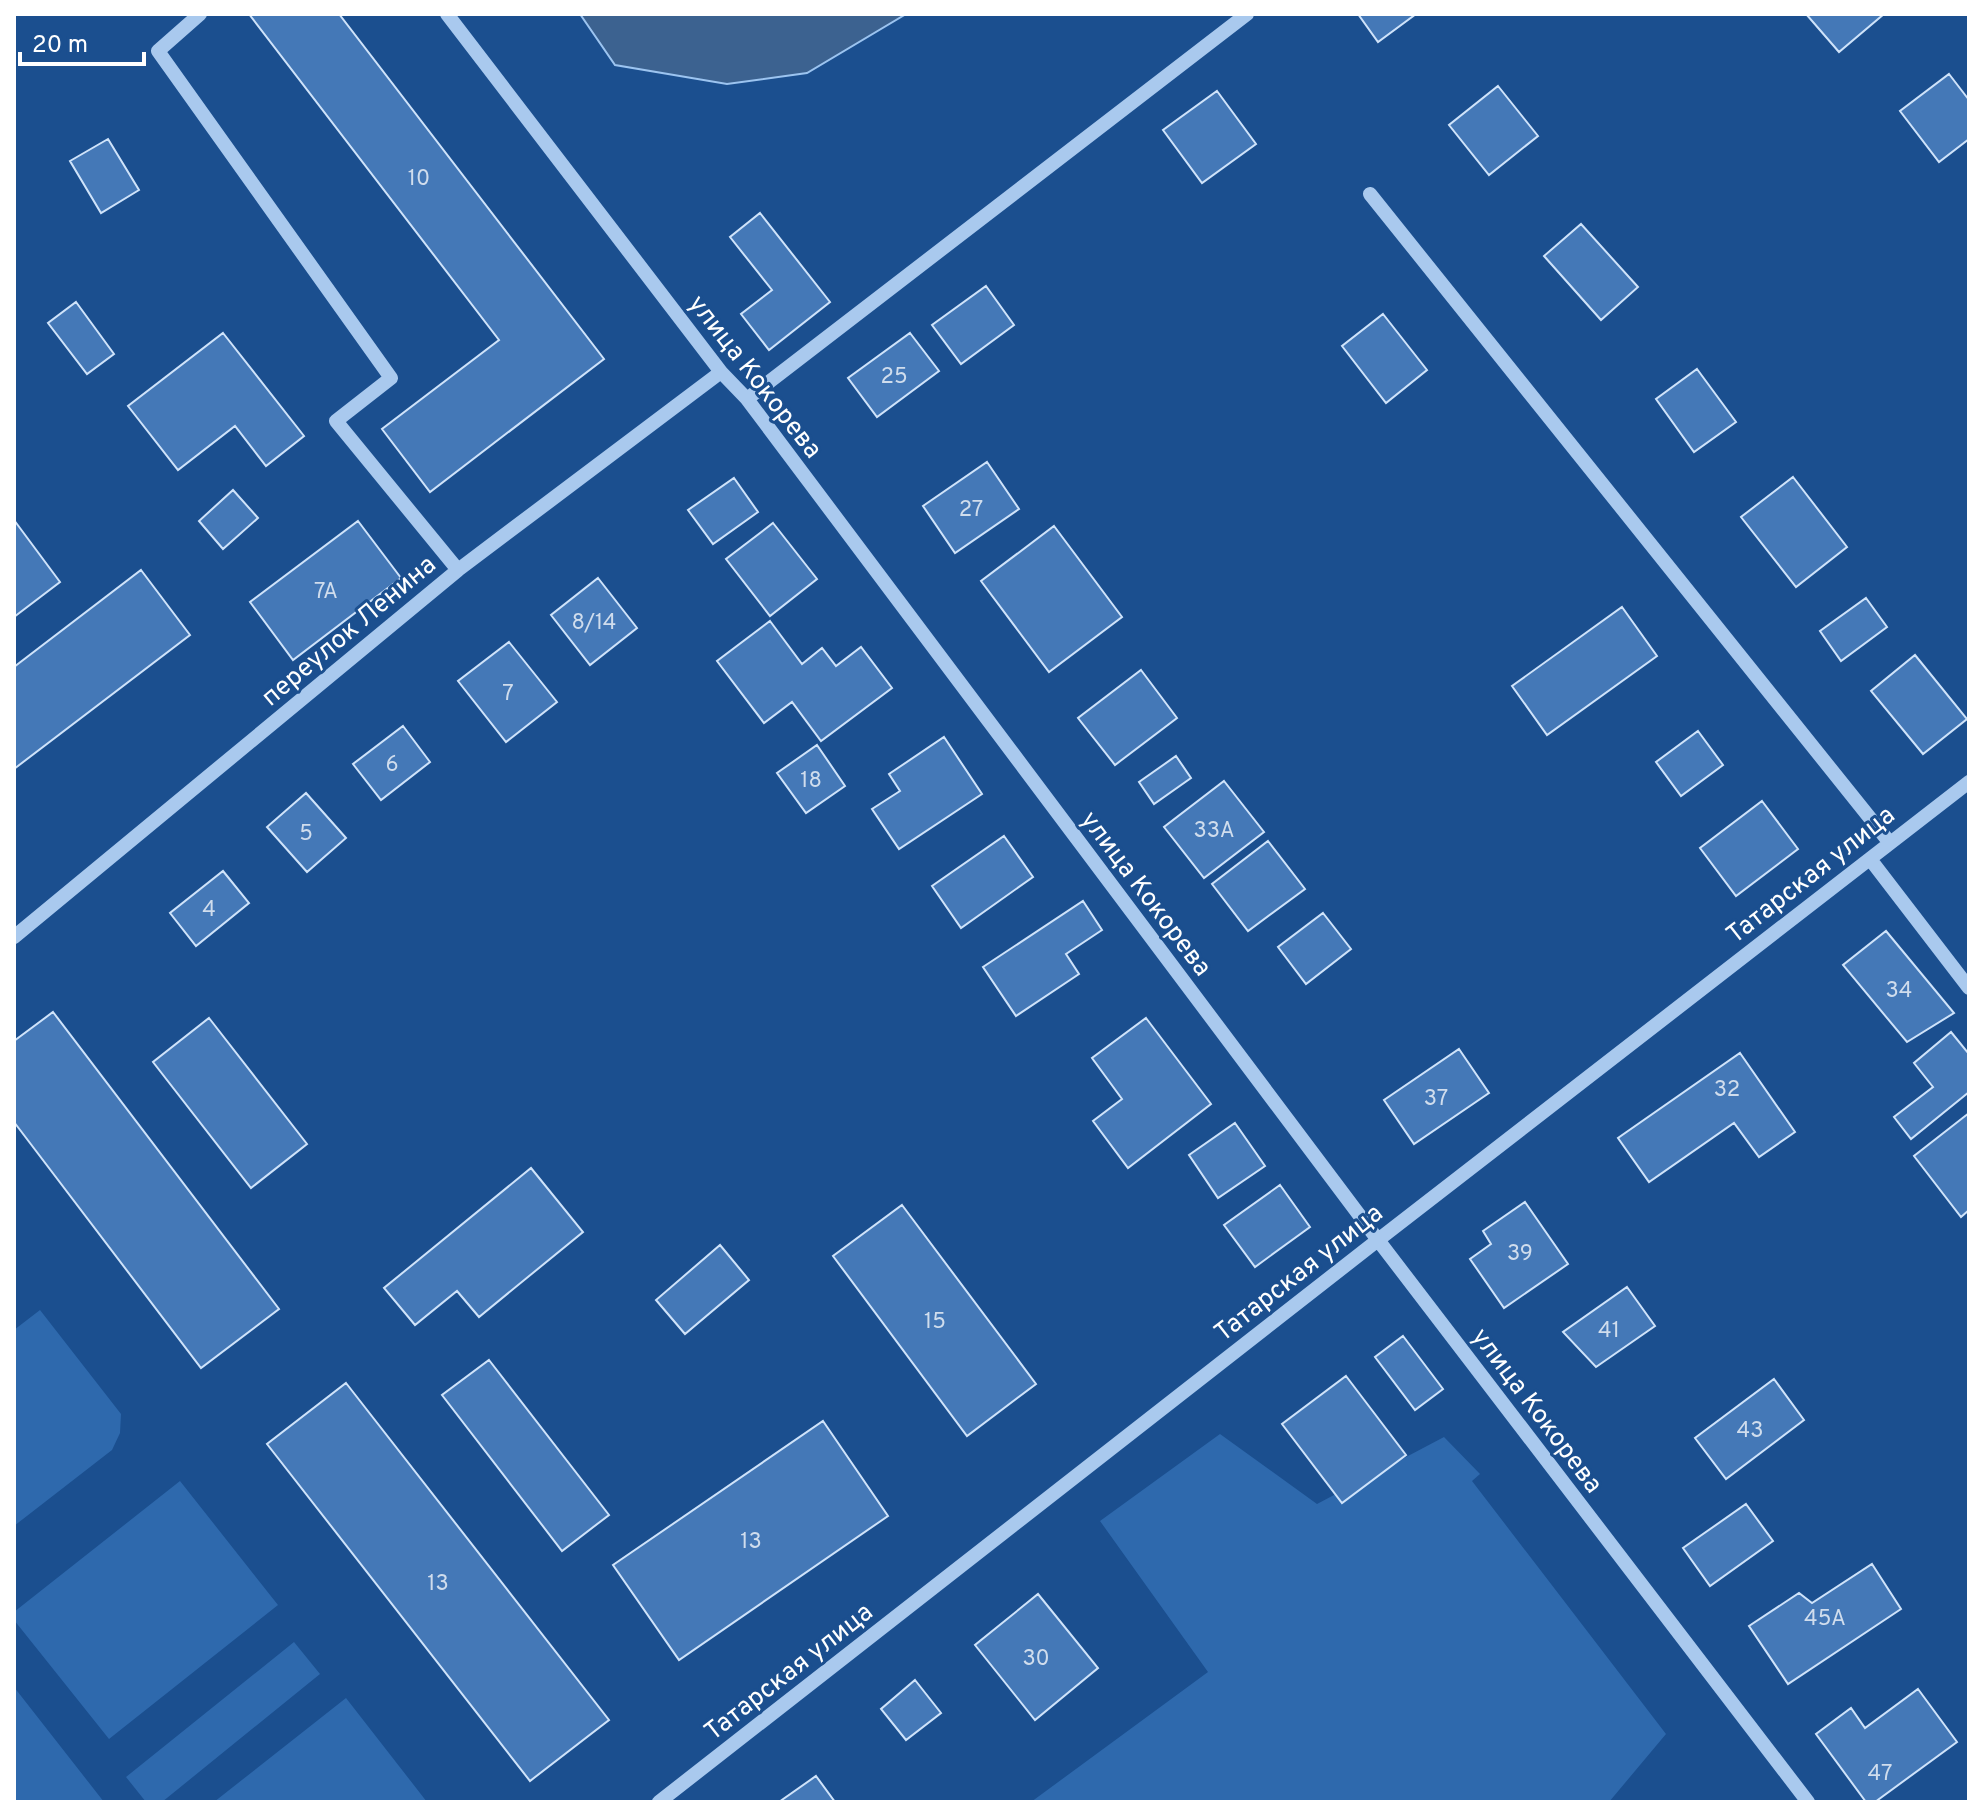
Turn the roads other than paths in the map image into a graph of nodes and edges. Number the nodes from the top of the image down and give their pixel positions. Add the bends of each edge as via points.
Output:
1 (200, 14) edge
2 (447, 14) edge
3 (1247, 14) edge
4 (1370, 194) dead end
5 (721, 372) junction
6 (747, 399) junction
7 (458, 570) junction
8 (1969, 782) edge
9 (1890, 843) junction
10 (1870, 859) junction
11 (14, 937) edge
12 (1969, 988) edge
13 (1378, 1240) junction
14 (659, 1802) edge
15 (1808, 1802) edge

1 - 7 street via 158,51 391,378 336,421
2 - 5 street, улица Кокорева
3 - 6 street
4 - 9 street
5 - 6 street, улица Кокорева
5 - 7 street, переулок Ленина
6 - 13 street, улица Кокорева
7 - 11 street, переулок Ленина
8 - 9 street, Татарская улица
9 - 10 street, Татарская улица
10 - 12 street
10 - 13 street, Татарская улица
13 - 14 street, Татарская улица
13 - 15 street, улица Кокорева

